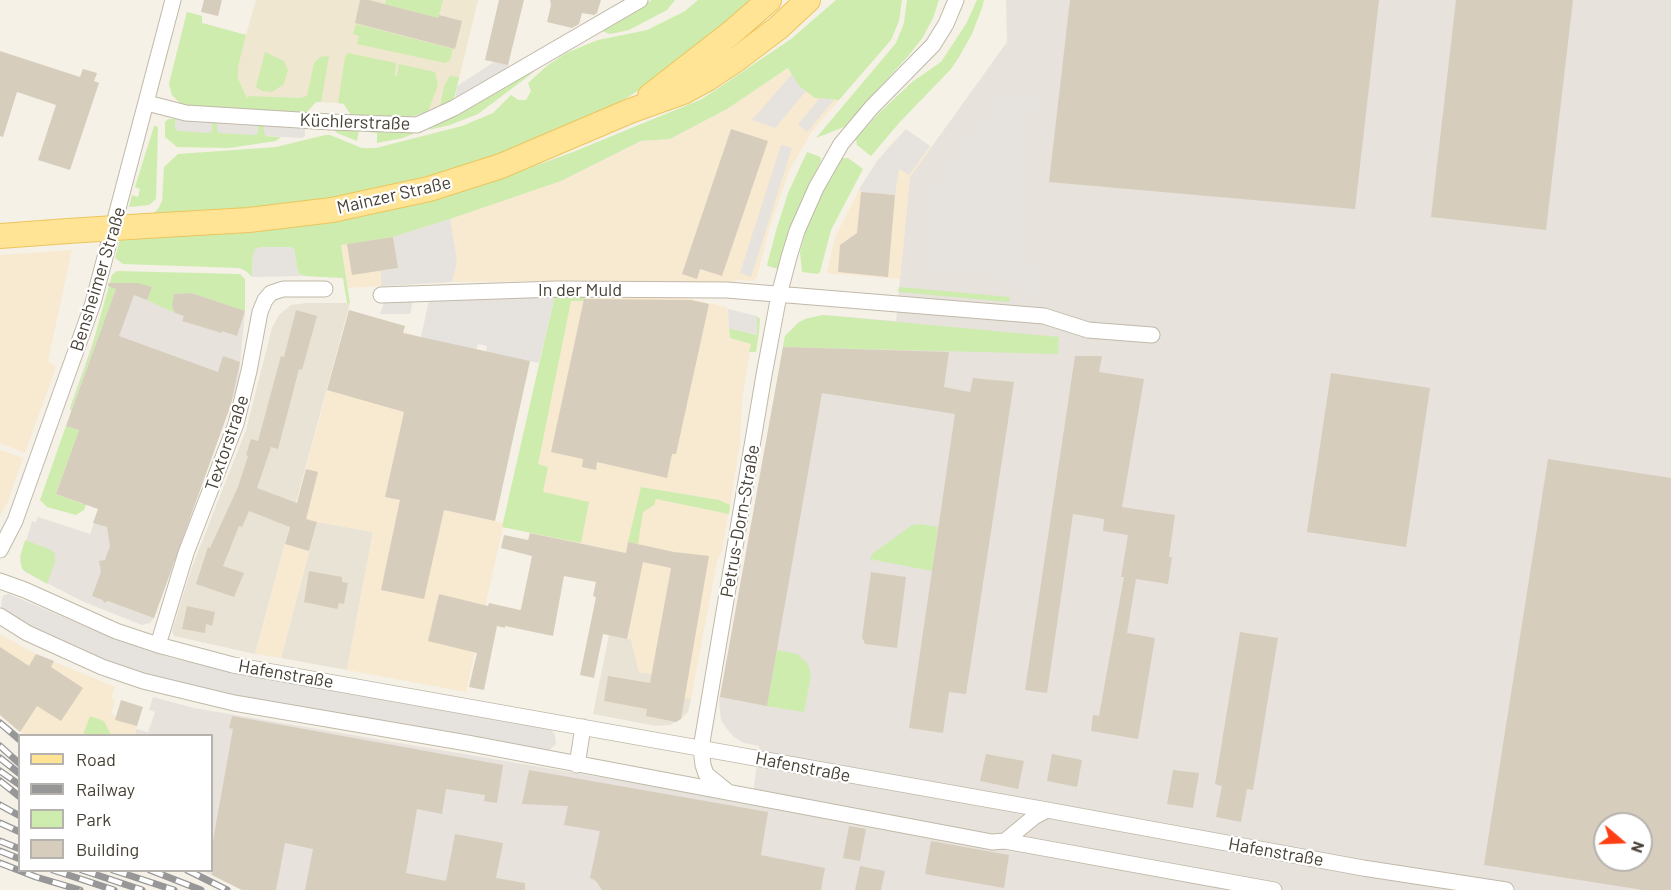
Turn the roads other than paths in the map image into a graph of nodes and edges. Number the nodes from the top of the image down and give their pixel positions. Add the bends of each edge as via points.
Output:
1 (173, 0) edge
2 (640, 0) edge
3 (769, 0) edge
4 (808, 0) edge
5 (956, 0) edge
6 (147, 104) junction
7 (630, 111) junction
8 (0, 236) edge
9 (325, 289) dead end
10 (381, 295) dead end
11 (779, 295) junction
12 (1152, 335) dead end
13 (0, 550) edge
14 (0, 581) edge
15 (0, 616) edge
16 (158, 645) junction
17 (583, 727) junction
18 (701, 748) junction
19 (577, 765) junction
20 (729, 792) junction
21 (1047, 810) junction
22 (1005, 841) junction
23 (1274, 890) edge
24 (1506, 890) edge

1 - 6 street, Bensheimer Straße
2 - 6 street, Küchlerstraße via 454,108 417,125 186,113
3 - 7 main road, Mainzer Straße
4 - 7 main road, Mainzer Straße via 778,28 707,79
5 - 11 street, Petrus-Dorn-Straße via 933,45 854,127 831,160 797,231
6 - 13 street, Bensheimer Straße via 93,303 19,510
7 - 8 main road, Mainzer Straße, bridge via 501,166 429,189 332,210 249,220
9 - 16 street, Textorstraße via 283,289 265,300 236,424 186,553
10 - 11 street, In der Muld via 556,289
11 - 12 street via 1044,316 1088,330
11 - 18 street, Petrus-Dorn-Straße
14 - 16 street, Hafenstraße
15 - 19 street, Hafenstraße via 72,655 187,693
16 - 17 street, Hafenstraße via 233,665
17 - 18 street, Hafenstraße
17 - 19 street
18 - 20 street, Hafenstraße via 706,774
18 - 21 street, Hafenstraße
19 - 20 street, Hafenstraße
20 - 22 street, Hafenstraße via 992,842
21 - 22 street
21 - 24 street, Hafenstraße
22 - 23 street, Hafenstraße

